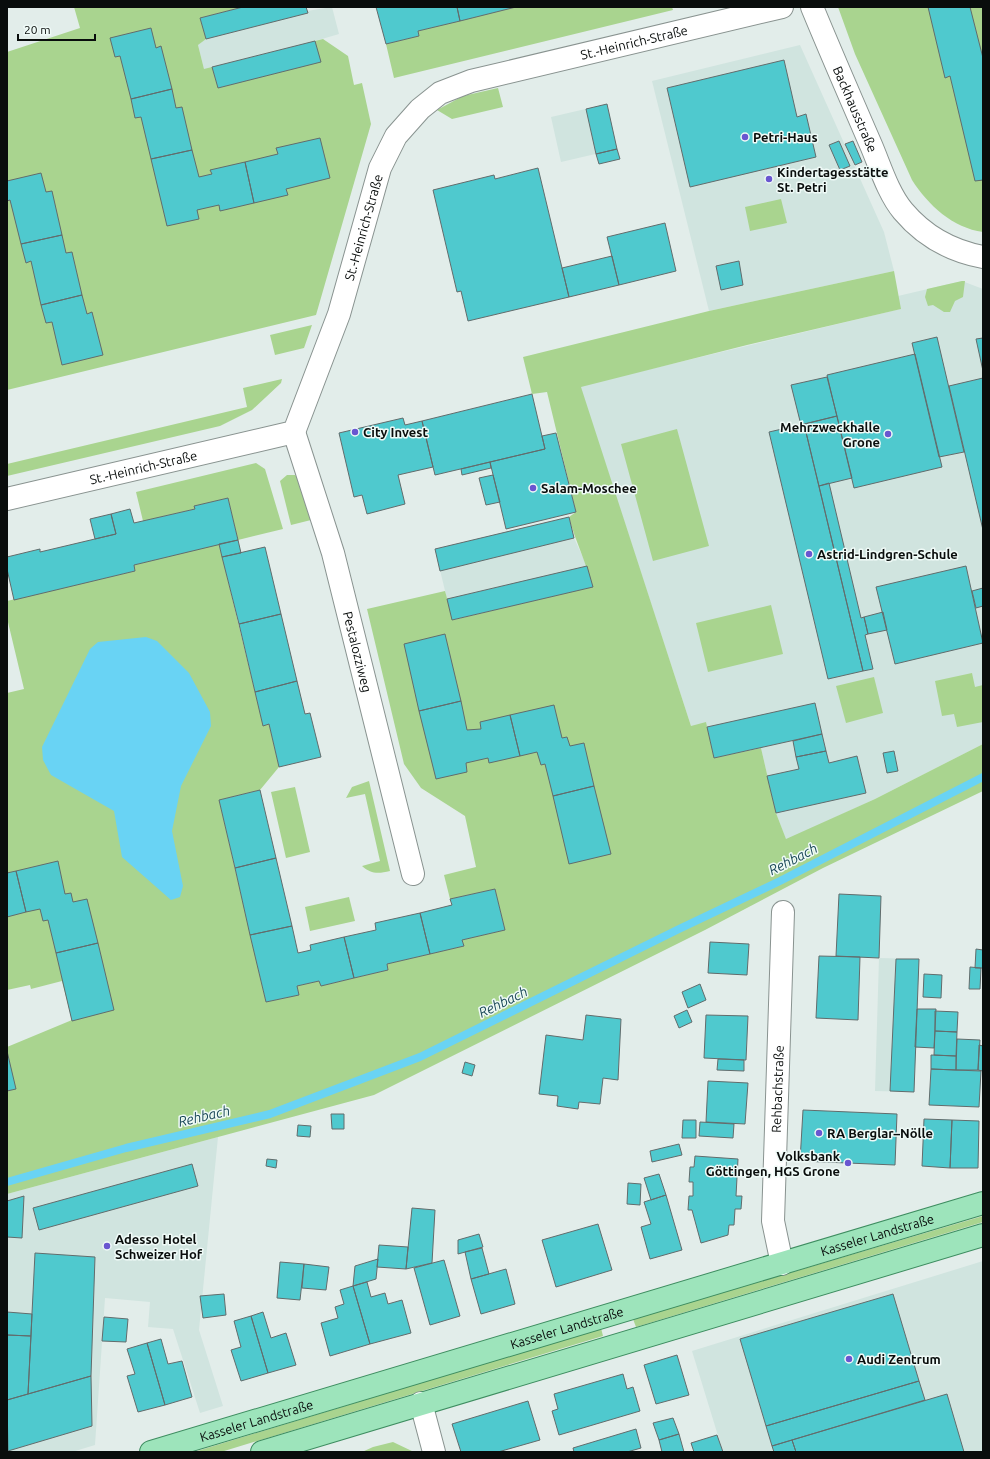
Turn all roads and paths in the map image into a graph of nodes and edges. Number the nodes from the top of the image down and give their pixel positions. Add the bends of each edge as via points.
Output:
1 (782, 7) edge
2 (812, 7) edge
3 (983, 257) edge
4 (294, 432) junction
5 (7, 499) edge
6 (413, 874) dead end
7 (783, 912) dead end
8 (983, 1203) edge
9 (983, 1235) edge
10 (782, 1264) junction
11 (421, 1403) junction
12 (151, 1452) edge
13 (262, 1452) edge
14 (434, 1452) edge

1 - 4 street, St.-Heinrich-Straße via 471,81 440,93 420,109 396,136 380,168 340,314
2 - 3 street, Backhausstraße via 883,172 902,209 935,240
4 - 5 street, St.-Heinrich-Straße
4 - 6 street, Pestalozziweg via 333,553
7 - 10 street, Rehbachstraße via 773,1221
8 - 10 main road, Kasseler Landstraße
9 - 11 main road
10 - 12 main road, Kasseler Landstraße
11 - 13 main road
11 - 14 street

